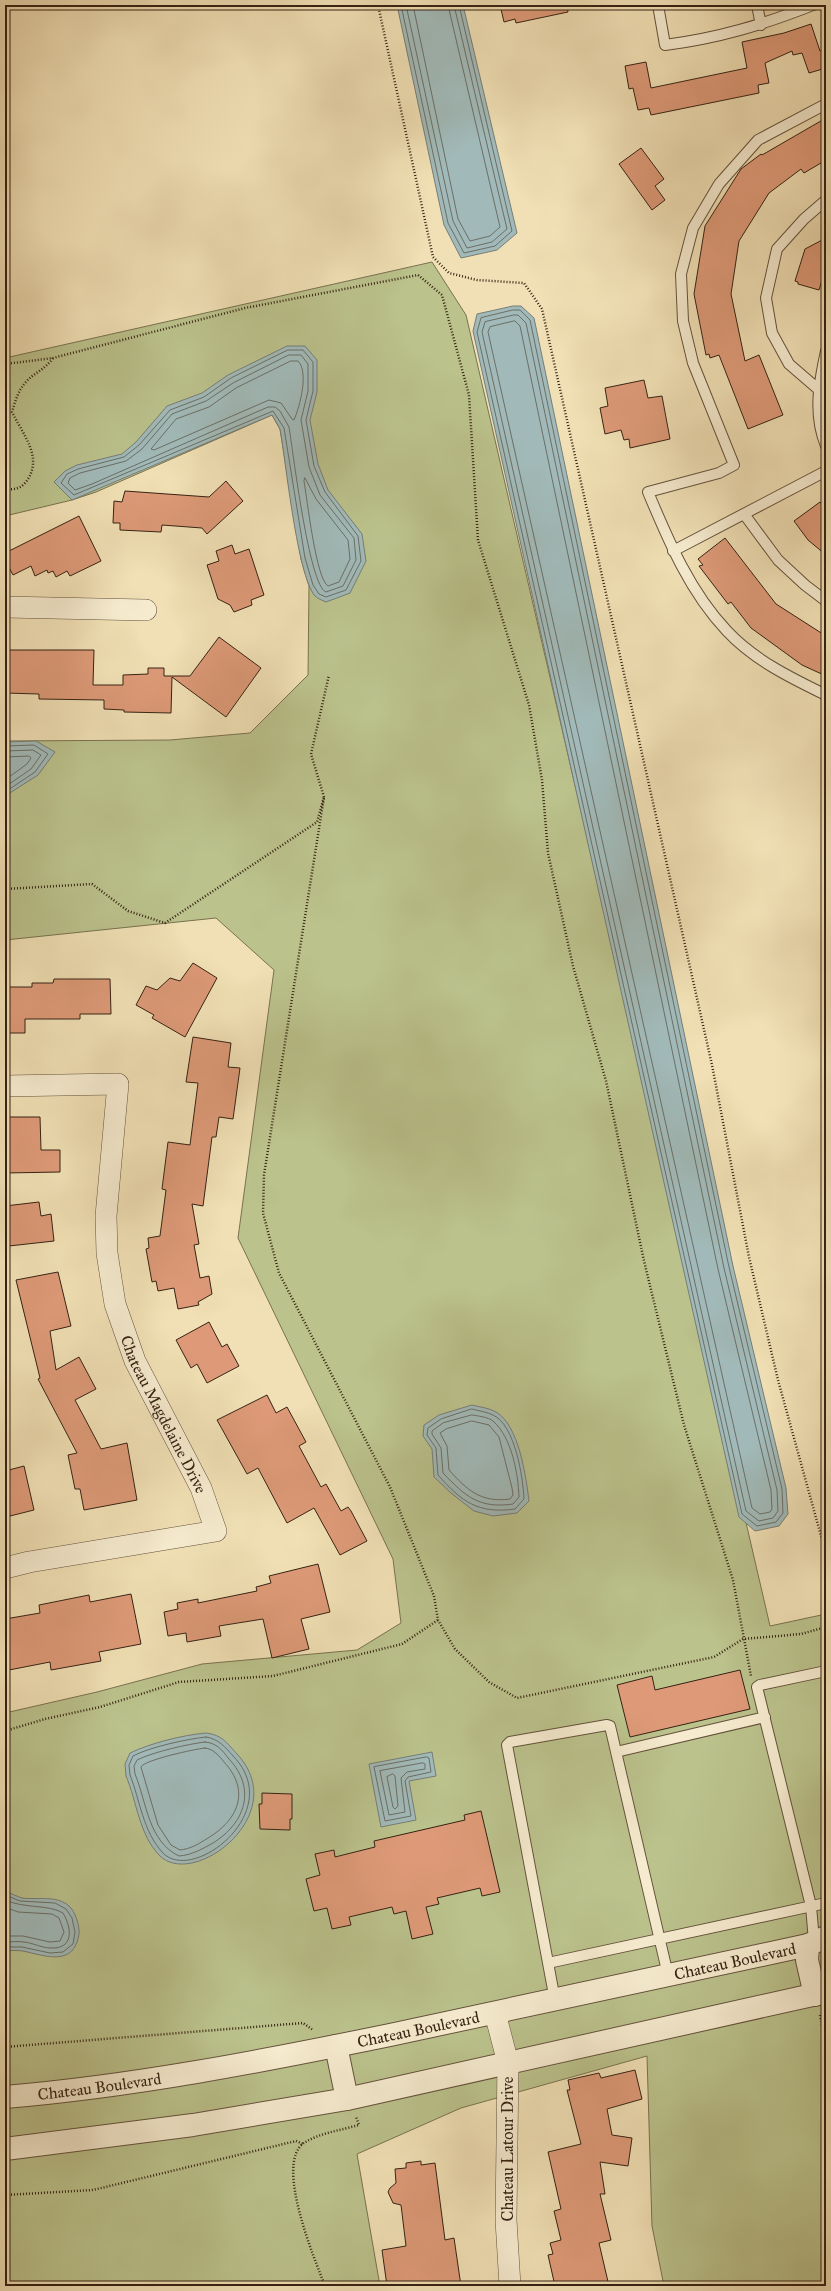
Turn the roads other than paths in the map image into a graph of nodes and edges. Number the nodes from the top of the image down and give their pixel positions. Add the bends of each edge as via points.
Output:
1 (658, 5) edge
2 (757, 5) edge
3 (813, 5) edge
4 (761, 25) junction
5 (826, 104) edge
6 (826, 200) edge
7 (826, 351) edge
8 (818, 389) junction
9 (826, 446) edge
10 (826, 471) edge
11 (744, 514) junction
12 (673, 551) junction
13 (826, 601) edge
14 (5, 607) edge
15 (146, 610) dead end
16 (826, 695) edge
17 (5, 1086) edge
18 (5, 1568) edge
19 (823, 1672) edge
20 (765, 1717) junction
21 (616, 1752) junction
22 (826, 1903) edge
23 (811, 1906) junction
24 (660, 1940) junction
25 (816, 1941) edge
26 (548, 1963) junction
27 (668, 1975) junction
28 (820, 1993) edge
29 (555, 2000) junction
30 (495, 2013) junction
31 (336, 2046) junction
32 (508, 2063) junction
33 (5, 2097) edge
34 (347, 2099) junction
35 (5, 2149) edge
36 (510, 2286) edge

1 - 4 lane via 665,45 708,40
2 - 4 lane
3 - 4 lane
5 - 12 lane via 758,140 719,184 693,228 681,274 683,321 693,363 734,465 719,473 648,492
6 - 8 lane via 804,219 777,249 766,298 772,333 789,364
7 - 8 lane
8 - 9 lane via 819,416
10 - 11 lane
11 - 12 lane
11 - 13 lane via 778,560
12 - 16 lane via 693,588 727,631 753,654 785,675
14 - 15 street
17 - 18 street, Chateau Magdelaine Drive via 118,1084 106,1216 107,1253 115,1304 135,1360 201,1488 216,1530
19 - 20 lane via 757,1687
20 - 21 lane
20 - 23 lane
21 - 24 lane
21 - 26 lane via 610,1726 607,1725 510,1742 507,1745
22 - 23 lane
23 - 24 lane
23 - 25 lane
24 - 26 lane
24 - 27 lane
25 - 27 street, Chateau Boulevard
25 - 28 street via 807,1960
26 - 29 lane
27 - 29 street, Chateau Boulevard
28 - 32 street
29 - 30 street, Chateau Boulevard
30 - 31 street, Chateau Boulevard
30 - 32 street, Chateau Latour Drive
31 - 33 street, Chateau Boulevard via 185,2075 58,2093
31 - 34 street
32 - 34 street
32 - 36 street, Chateau Latour Drive via 506,2220
34 - 35 street via 193,2125

